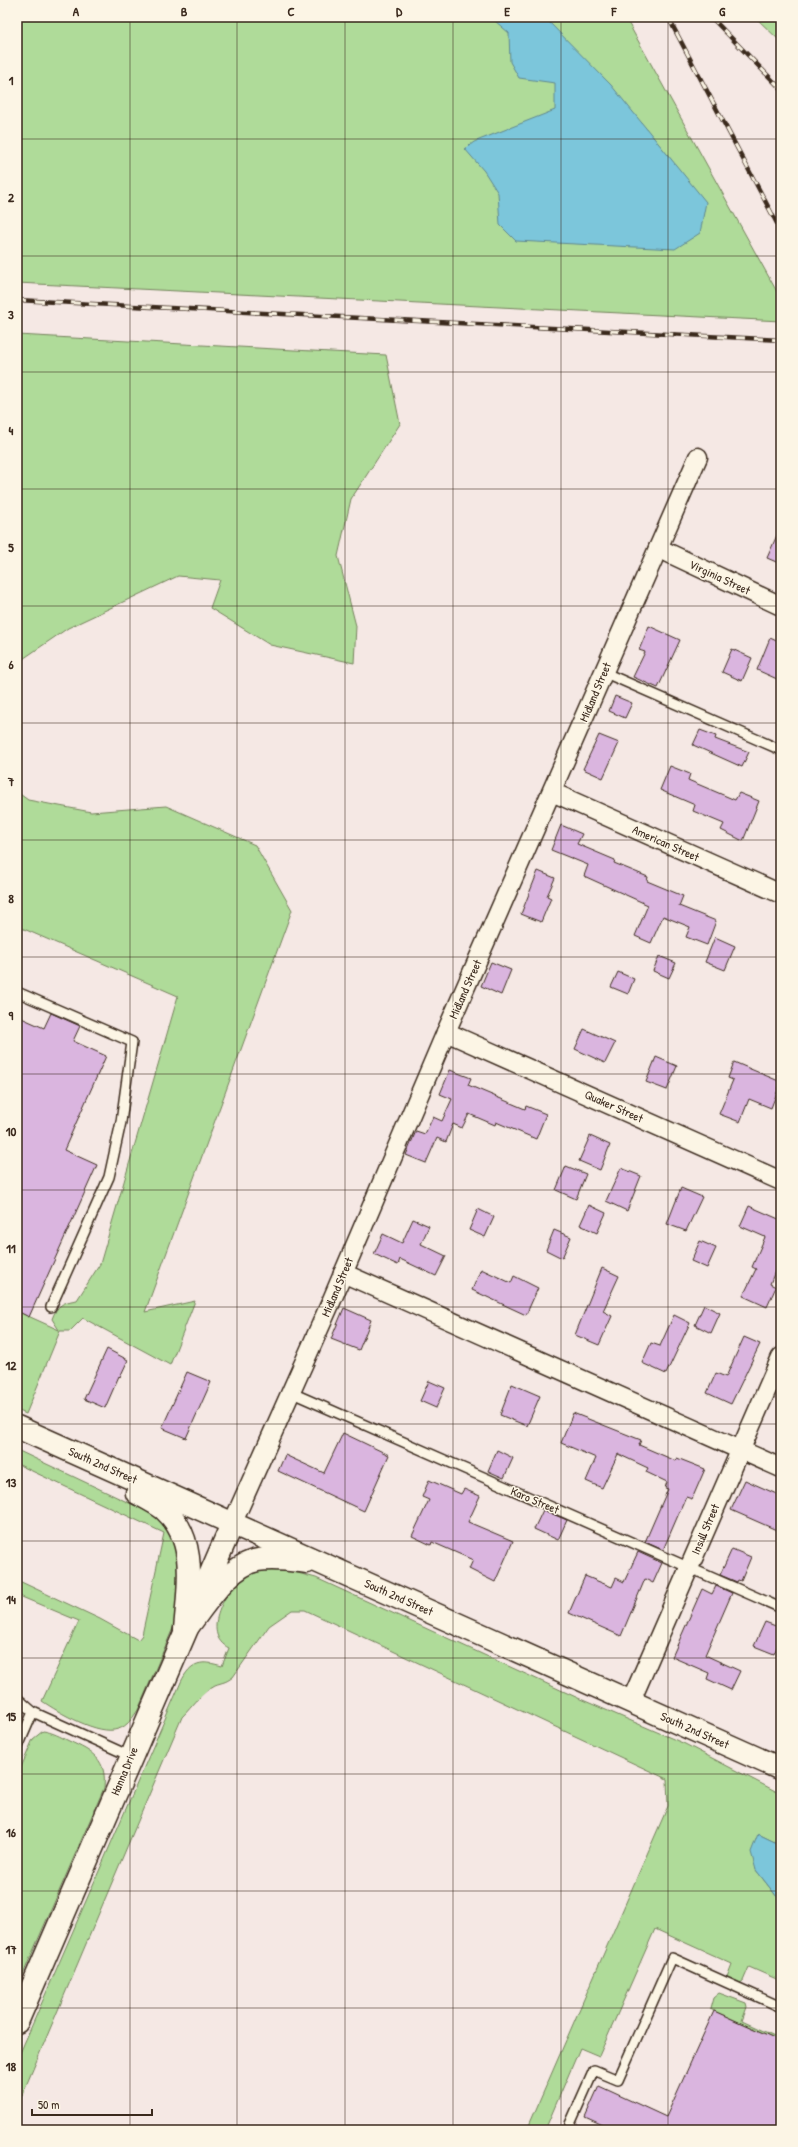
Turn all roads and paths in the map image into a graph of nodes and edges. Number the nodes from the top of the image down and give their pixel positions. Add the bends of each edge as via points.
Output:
1 (698, 457) dead end
2 (658, 548) junction
3 (781, 606) edge
4 (603, 672) junction
5 (781, 750) edge
6 (552, 792) junction
7 (781, 894) edge
8 (17, 992) edge
9 (446, 1032) junction
10 (781, 1181) edge
11 (344, 1273) junction
12 (51, 1308) dead end
13 (781, 1357) edge
14 (290, 1392) junction
15 (17, 1427) edge
16 (68, 1450) junction
17 (740, 1450) junction
18 (781, 1468) edge
19 (232, 1522) junction
20 (327, 1564) junction
21 (688, 1568) junction
22 (781, 1608) edge
23 (185, 1630) junction
24 (17, 1698) edge
25 (631, 1701) junction
26 (33, 1712) junction
27 (17, 1749) edge
28 (130, 1756) junction
29 (781, 1769) edge
30 (781, 2007) edge
31 (17, 2022) edge
32 (575, 2130) edge

1 - 2 street, Midland Street
2 - 3 street, Virginia Street
2 - 4 street, Midland Street
4 - 5 lane
4 - 6 street, Midland Street
6 - 7 street, American Street
6 - 9 street, Midland Street
8 - 12 lane via 132,1042 121,1122 108,1177
9 - 10 street, Quaker Street
9 - 11 street, Midland Street
11 - 14 street, Midland Street
11 - 17 street
13 - 17 street, Insull Street
14 - 19 street, Midland Street
14 - 21 lane, Karo Street
15 - 16 main road, South 2nd Street
16 - 19 main road, South 2nd Street
16 - 23 main road via 164,1509 174,1520 182,1534 189,1565
17 - 18 street
17 - 21 street, Insull Street
19 - 20 main road, South 2nd Street
19 - 23 main road, Hanna Drive
20 - 23 main road via 276,1559 256,1560 241,1566 228,1577
20 - 25 main road, South 2nd Street
21 - 22 lane, Karo Street
21 - 25 street, Insull Street
23 - 28 main road, Hanna Drive
24 - 26 lane
25 - 29 main road, South 2nd Street
26 - 27 lane
26 - 28 lane
28 - 31 main road, Hanna Drive
30 - 32 lane via 672,1958 618,2080 594,2070 570,2124

